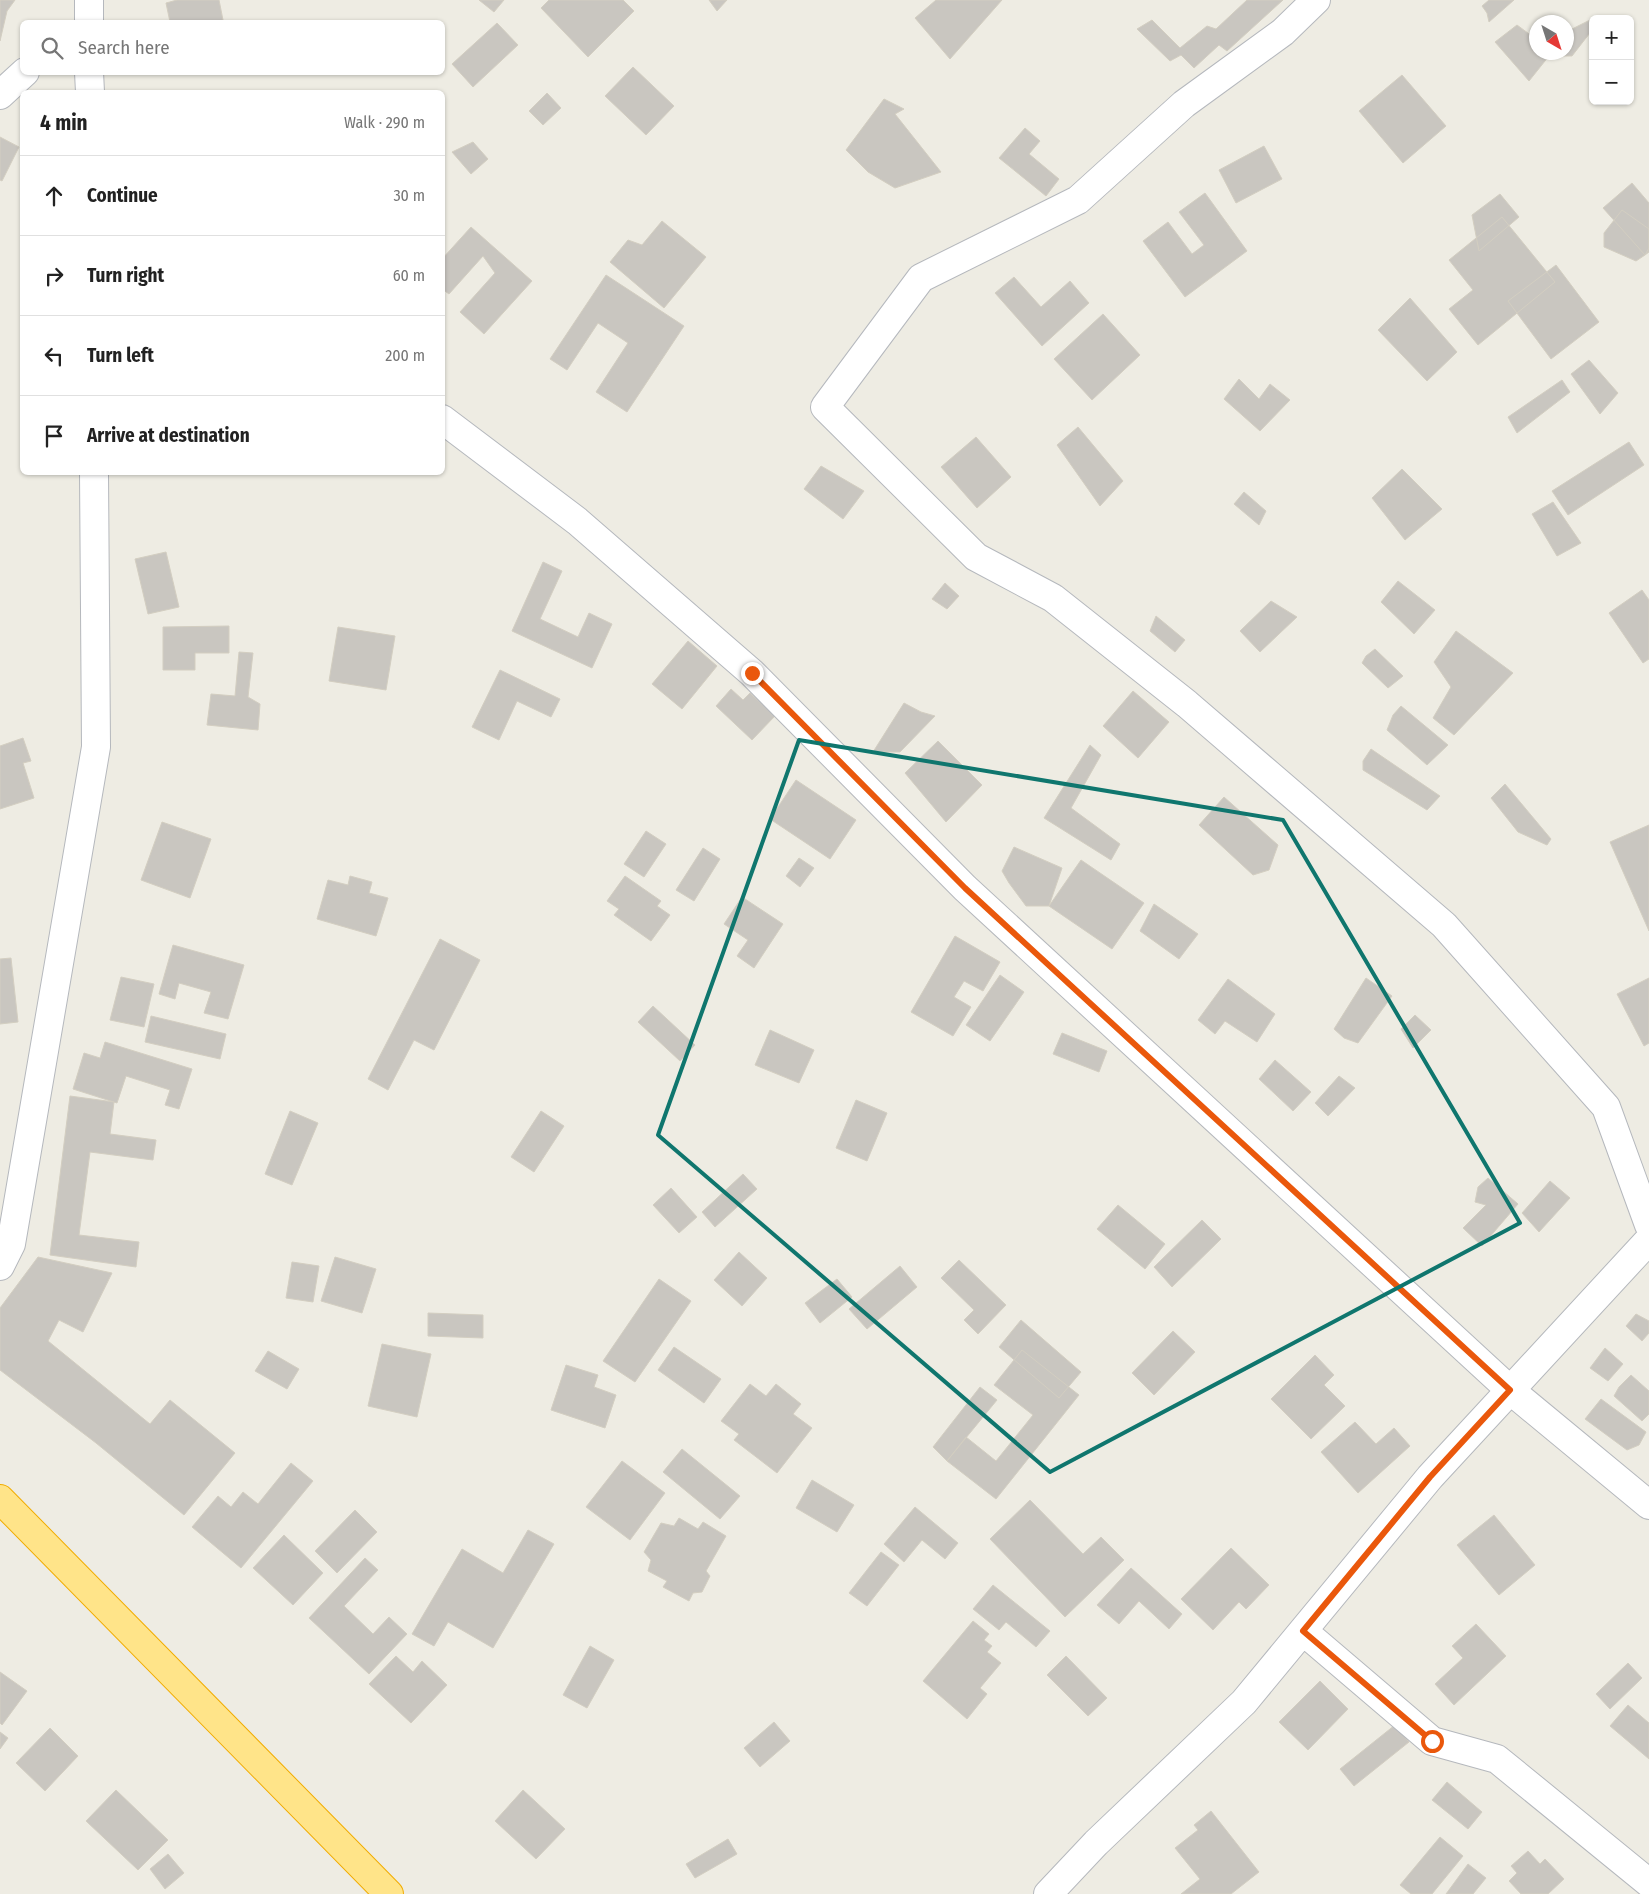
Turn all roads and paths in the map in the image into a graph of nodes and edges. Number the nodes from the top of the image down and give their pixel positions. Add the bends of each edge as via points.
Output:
1 (1316, 0) edge
2 (22, 75) edge
3 (89, 75) edge
4 (90, 90) edge
5 (0, 95) edge
6 (445, 421) edge
7 (94, 475) edge
8 (1649, 1225) edge
9 (1649, 1240) edge
10 (0, 1266) edge
11 (1510, 1390) junction
12 (0, 1499) edge
13 (1649, 1505) edge
14 (1303, 1631) junction
15 (1649, 1883) edge
16 (389, 1894) edge
17 (1048, 1894) edge

1 - 8 street via 1283,32 1184,104 1078,200 921,278 825,407 976,557 1053,598 1187,704 1444,925 1606,1107
2 - 5 street
3 - 4 street
6 - 11 street via 577,521 752,673 965,888
7 - 10 street via 96,747 11,1244
9 - 11 street
11 - 13 street
11 - 14 street via 1430,1477
12 - 16 highway
14 - 15 street via 1432,1741 1497,1758
14 - 17 street via 1244,1702 1096,1843

